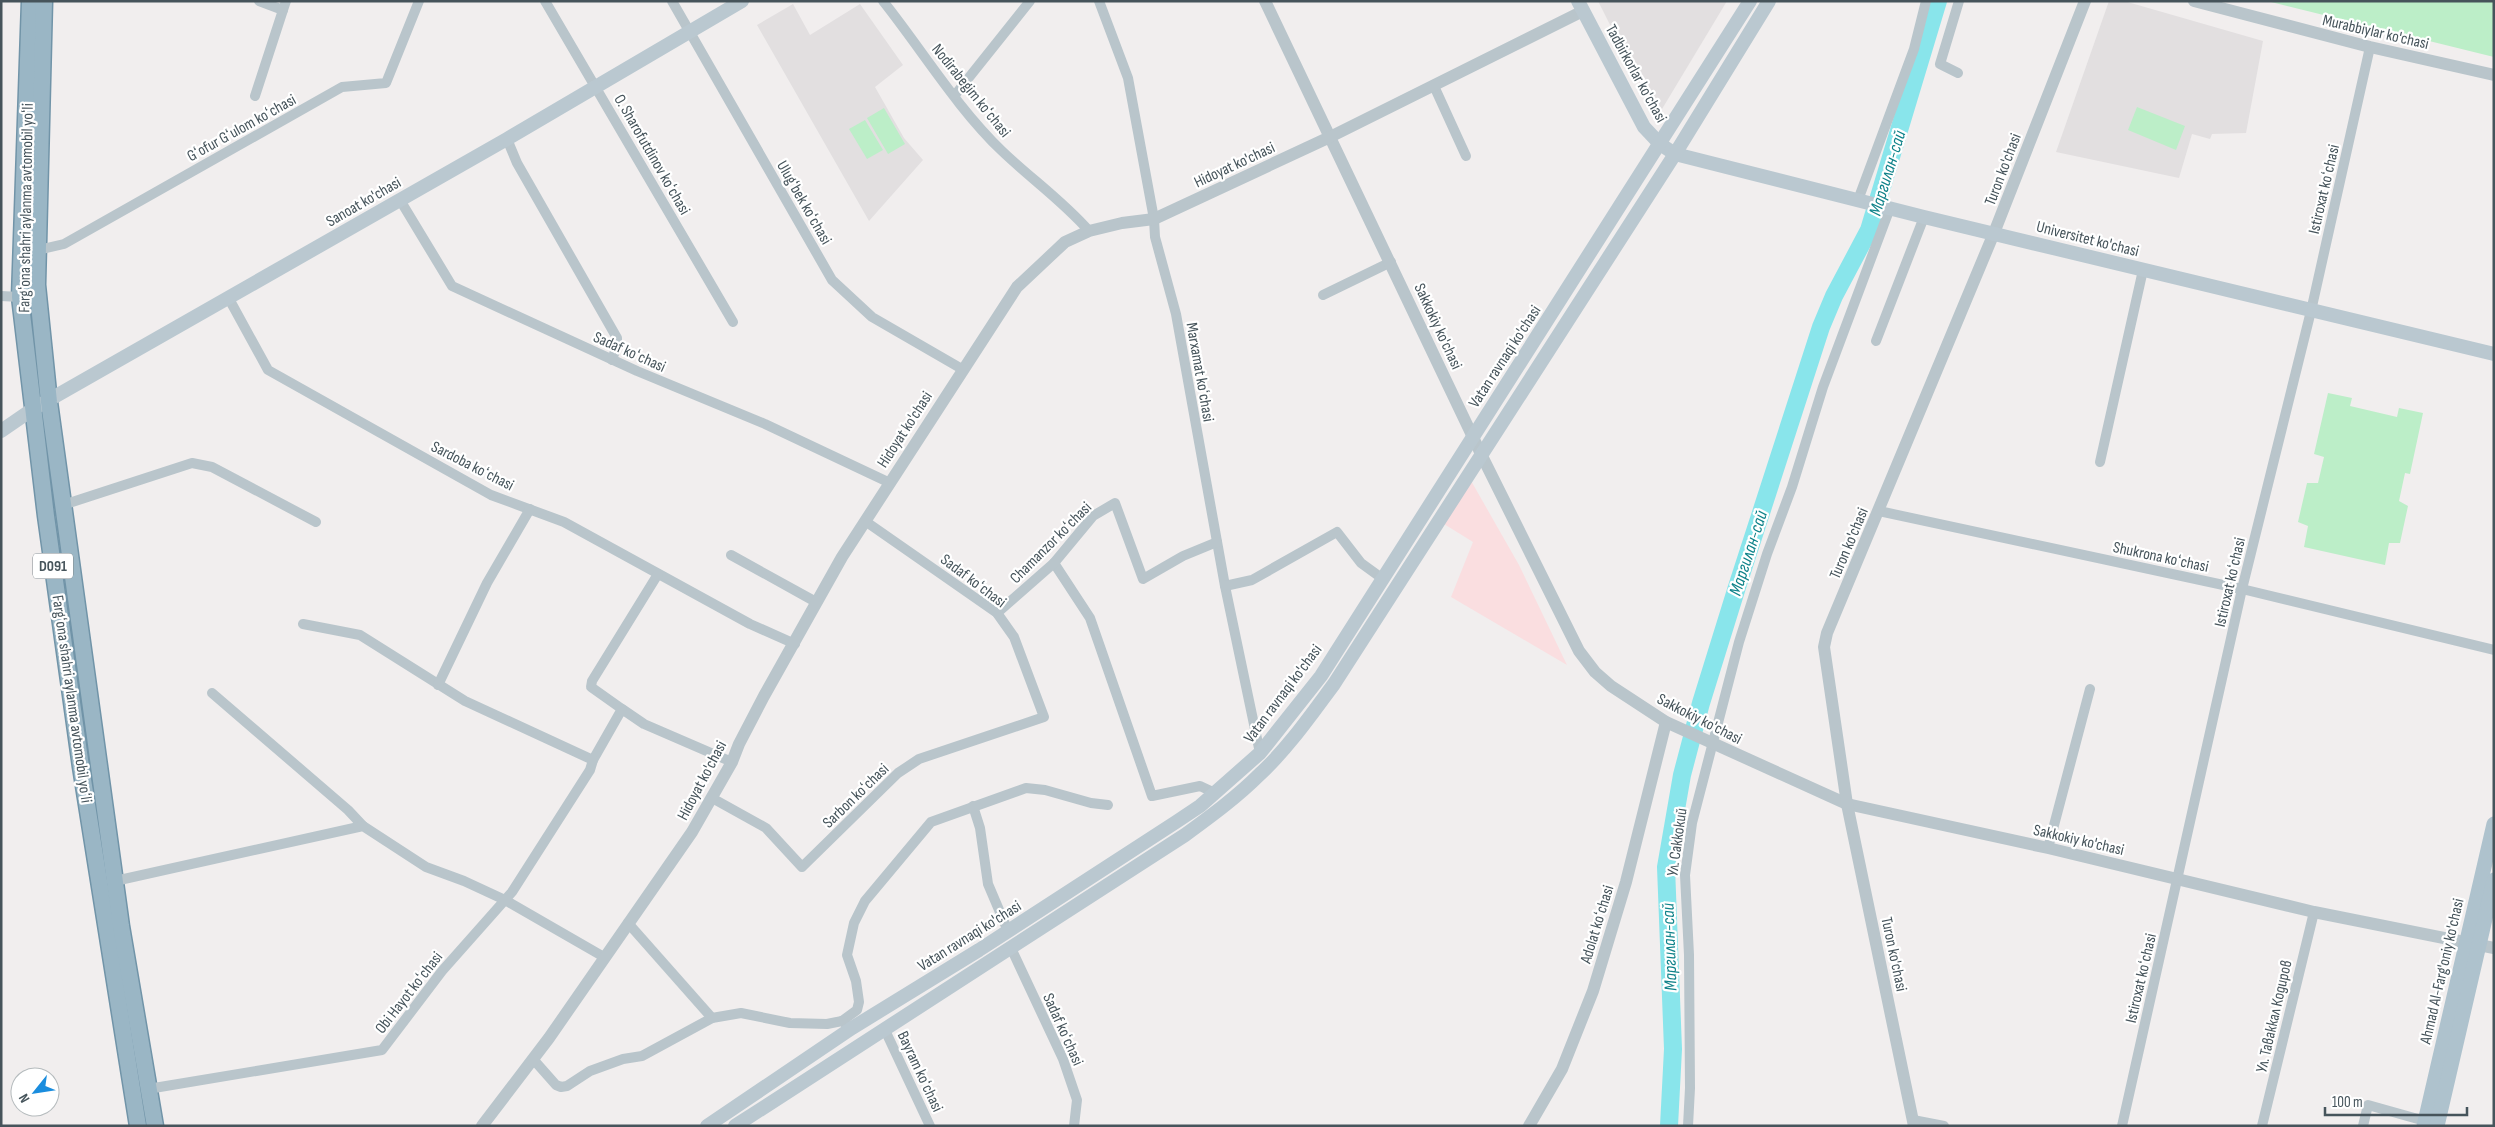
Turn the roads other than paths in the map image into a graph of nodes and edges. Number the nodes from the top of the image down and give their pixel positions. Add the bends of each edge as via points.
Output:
1 (30, 1) edge
2 (44, 1) edge
3 (259, 1) edge
4 (419, 1) edge
5 (545, 1) edge
6 (672, 1) edge
7 (742, 1) edge
8 (1030, 1) edge
9 (1099, 1) edge
10 (1265, 1) edge
11 (1750, 1) edge
12 (1769, 1) edge
13 (1926, 1) edge
14 (1960, 1) edge
15 (2085, 1) edge
16 (2194, 1) edge
17 (889, 4) edge
18 (285, 6) edge
19 (1581, 6) edge
20 (689, 32) junction
21 (2370, 47) junction
22 (1958, 73) dead end
23 (2494, 75) edge
24 (596, 86) junction
25 (1434, 86) junction
26 (255, 96) dead end
27 (956, 96) junction
28 (1330, 137) junction
29 (507, 139) junction
30 (1660, 144) junction
31 (1675, 154) junction
32 (1466, 156) dead end
33 (400, 200) junction
34 (1858, 200) junction
35 (1890, 208) junction
36 (1924, 217) junction
37 (1154, 219) junction
38 (1089, 231) junction
39 (1994, 233) junction
40 (38, 250) junction
41 (1391, 262) junction
42 (2143, 270) junction
43 (1323, 295) dead end
44 (1, 296) edge
45 (20, 297) junction
46 (228, 298) junction
47 (2311, 310) junction
48 (733, 322) dead end
49 (1876, 341) dead end
50 (2494, 354) edge
51 (612, 360) junction
52 (962, 369) junction
53 (48, 402) junction
54 (33, 410) junction
55 (1, 431) edge
56 (1473, 437) junction
57 (1481, 454) junction
58 (2100, 462) dead end
59 (888, 482) junction
60 (63, 505) junction
61 (530, 509) junction
62 (1879, 511) junction
63 (865, 521) junction
64 (316, 522) dead end
65 (1217, 542) junction
66 (731, 555) dead end
67 (1054, 563) junction
68 (658, 574) junction
69 (1383, 579) junction
70 (1225, 586) junction
71 (2242, 589) junction
72 (816, 602) junction
73 (997, 613) junction
74 (303, 624) dead end
75 (795, 644) junction
76 (2494, 650) edge
77 (438, 685) junction
78 (2090, 689) dead end
79 (212, 693) dead end
80 (622, 709) junction
81 (1044, 717) joint
82 (1666, 722) junction
83 (1712, 743) junction
84 (1260, 753) junction
85 (593, 760) junction
86 (732, 762) junction
87 (1215, 793) junction
88 (712, 798) junction
89 (1847, 804) junction
90 (1108, 805) dead end
91 (973, 806) junction
92 (2494, 824) edge
93 (363, 826) junction
94 (2048, 848) junction
95 (2178, 880) junction
96 (2494, 880) edge
97 (115, 881) junction
98 (505, 900) junction
99 (2314, 912) junction
100 (628, 923) junction
101 (1008, 932) junction
102 (2472, 943) junction
103 (1011, 948) junction
104 (2494, 948) edge
105 (979, 950) junction
106 (604, 957) junction
107 (988, 963) junction
108 (712, 1018) junction
109 (847, 1024) junction
110 (884, 1028) junction
111 (533, 1059) junction
112 (148, 1089) junction
113 (1913, 1123) edge
114 (2429, 1124) edge
115 (138, 1126) edge
116 (155, 1126) edge
117 (482, 1126) edge
118 (707, 1126) edge
119 (735, 1126) edge
120 (930, 1126) edge
121 (1074, 1126) edge
122 (1529, 1126) edge
123 (1688, 1126) edge
124 (1944, 1126) edge
125 (2122, 1126) edge
126 (2262, 1126) edge
127 (2363, 1126) edge

1 - 45 highway, Fargʻona shahri aylanma avtomobil yoʻli / D091
2 - 40 highway, Fargʻona shahri aylanma avtomobil yoʻli / D091
3 - 18 street
4 - 40 street, Gʻofur Gʻulom koʻchasi via 386,83 342,87 64,244
5 - 24 street, O. Sharofutdinov koʻchasi
6 - 20 street, Ulugʻbek koʻchasi
7 - 20 main road, Sanoat ko'chasi
8 - 27 street
9 - 37 street, Marxamat koʻchasi via 1128,78
10 - 28 street, Sakkokiy ko'chasi
11 - 30 main road
12 - 31 main road
13 - 34 street via 1914,49
14 - 22 street via 1940,64
15 - 39 street, Turon ko'chasi
16 - 21 street, Murabbiylar ko'chasi
17 - 27 street, Nodirabegim koʻchasi
18 - 26 street
19 - 25 street, Hidoyat ko'chasi
19 - 30 main road, Tadbirkorlar ko'chasi via 1644,127
20 - 24 main road, Sanoat ko'chasi
20 - 52 street, Ulugʻbek koʻchasi via 832,280 872,317
21 - 23 street, Murabbiylar ko'chasi
21 - 47 street, Istiroxat koʻchasi
24 - 29 main road, Sanoat ko'chasi
24 - 48 street, O. Sharofutdinov koʻchasi
25 - 28 street, Hidoyat ko'chasi
25 - 32 street
27 - 38 street, Nodirabegim koʻchasi via 1002,151 1072,211
28 - 37 street, Hidoyat ko'chasi
28 - 41 street, Sakkokiy ko'chasi
29 - 33 main road, Sanoat ko'chasi
29 - 51 street via 517,163 617,338
30 - 31 main road, Tadbirkorlar ko'chasi
30 - 56 main road, Vatan ravnaqi ko'chasi
31 - 34 main road, Universitet ko'chasi
31 - 57 main road, Vatan ravnaqi ko'chasi
33 - 46 main road, Sanoat ko'chasi
33 - 51 street, Sadaf koʻchasi via 452,286
34 - 35 main road, Universitet ko'chasi
35 - 36 main road, Universitet ko'chasi
35 - 83 street, Ул. Саккокий via 1767,554
36 - 39 main road, Universitet ko'chasi
36 - 49 street
37 - 38 street, Hidoyat ko'chasi
37 - 65 street, Marxamat koʻchasi via 1155,237 1176,314
38 - 52 street, Hidoyat ko'chasi via 1065,242 1017,286
39 - 42 main road, Universitet ko'chasi
39 - 62 street, Turon ko'chasi
40 - 53 highway, Fargʻona shahri aylanma avtomobil yoʻli / D091 via 37,285
41 - 43 street
41 - 56 street, Sakkokiy ko'chasi
42 - 47 main road, Universitet ko'chasi
42 - 58 street
44 - 45 street
45 - 54 highway, Fargʻona shahri aylanma avtomobil yoʻli / D091
46 - 53 main road, Sanoat ko'chasi
46 - 61 street, Sardoba koʻchasi via 268,370 491,495
47 - 50 main road, Universitet ko'chasi
47 - 71 street, Istiroxat koʻchasi
51 - 59 street, Sadaf koʻchasi via 765,424
52 - 59 street, Hidoyat ko'chasi
53 - 54 main road, Sanoat ko'chasi
53 - 60 highway, Fargʻona shahri aylanma avtomobil yoʻli / D091
54 - 55 main road, Sanoat ko'chasi
54 - 115 highway, Fargʻona shahri aylanma avtomobil yoʻli / D091 via 81,767
56 - 57 street, Sakkokiy ko'chasi
56 - 69 main road, Vatan ravnaqi ko'chasi
57 - 82 street, Sakkokiy ko'chasi via 1578,651 1611,686
57 - 103 main road, Vatan ravnaqi ko'chasi via 1334,684 1261,774 1191,830
59 - 63 street, Hidoyat ko'chasi
60 - 64 street via 192,463 212,467
60 - 97 highway, Fargʻona shahri aylanma avtomobil yoʻli / D091
61 - 68 street, Sardoba koʻchasi via 564,522
61 - 77 street via 487,583
62 - 71 street, Shukrona koʻchasi
62 - 89 street, Turon ko'chasi via 1824,646
63 - 72 street, Hidoyat ko'chasi
63 - 73 street, Sadaf koʻchasi
65 - 67 street, Chamanzor koʻchasi via 1182,556 1143,579 1115,503 1093,516
65 - 70 street, Marxamat koʻchasi
66 - 72 street
67 - 73 street, Chamanzor koʻchasi
67 - 87 street via 1090,618 1152,796 1200,786
68 - 75 street, Sardoba koʻchasi via 750,624
68 - 80 street via 592,681 591,687 596,692
69 - 70 street via 1362,563 1337,532 1252,580
69 - 84 main road, Vatan ravnaqi ko'chasi via 1321,676
70 - 84 street, Marxamat koʻchasi
71 - 76 street, Shukrona koʻchasi
71 - 95 street, Istiroxat koʻchasi
72 - 75 street, Hidoyat ko'chasi
73 - 81 street, Sadaf koʻchasi via 1014,637
74 - 77 street via 360,635
75 - 86 street, Hidoyat ko'chasi via 760,704
77 - 85 street via 465,701
78 - 94 street
79 - 93 street
80 - 85 street, Obi Hayot koʻchasi
80 - 86 street via 644,724
81 - 88 street, Sarbon koʻchasi via 919,759 898,773 802,867 766,828
82 - 83 street, Sakkokiy ko'chasi
82 - 122 street, Adolat koʻchasi via 1626,882 1593,991 1562,1069
83 - 89 street, Sakkokiy ko'chasi
83 - 123 street, Ул. Саккокий via 1692,823 1685,875 1689,993
84 - 87 main road, Vatan ravnaqi ko'chasi
85 - 98 street, Obi Hayot koʻchasi via 590,770
86 - 88 street, Hidoyat ko'chasi
87 - 101 main road, Vatan ravnaqi ko'chasi
88 - 100 street, Hidoyat ko'chasi
89 - 94 street, Sakkokiy ko'chasi
89 - 113 street, Turon ko'chasi
90 - 91 street via 1026,788
91 - 101 street via 980,828 988,884
91 - 109 street via 931,822 865,902 847,947 859,1002
92 - 102 main road, Ahmad Al-Farg'oniy ko'chasi
93 - 97 street
93 - 98 street via 426,867
94 - 95 street, Sakkokiy ko'chasi
95 - 99 street, Sakkokiy ko'chasi
95 - 125 street, Istiroxat koʻchasi
96 - 102 main road, Ahmad Al-Farg'oniy ko'chasi
97 - 112 highway, Fargʻona shahri aylanma avtomobil yoʻli / D091
98 - 106 street
98 - 112 street, Obi Hayot koʻchasi via 442,971 382,1050
99 - 102 street, Sakkokiy ko'chasi
99 - 126 street, Ул. Таваккал Кодиров
100 - 106 street, Hidoyat ko'chasi
100 - 108 street
101 - 105 main road, Vatan ravnaqi ko'chasi
102 - 104 street, Sakkokiy ko'chasi
102 - 114 main road, Ahmad Al-Farg'oniy ko'chasi
103 - 107 main road, Vatan ravnaqi ko'chasi
103 - 121 street, Sadaf koʻchasi via 1063,1059 1077,1100
105 - 107 main road
105 - 109 main road, Vatan ravnaqi ko'chasi
106 - 111 street, Hidoyat ko'chasi
107 - 110 main road, Vatan ravnaqi ko'chasi
108 - 109 street via 741,1013 790,1023
108 - 111 street via 642,1056 590,1071 567,1086 556,1085
109 - 118 main road, Vatan ravnaqi ko'chasi
110 - 119 main road, Vatan ravnaqi ko'chasi
110 - 120 street, Bayram koʻchasi
111 - 117 street, Hidoyat ko'chasi
112 - 116 highway, Fargʻona shahri aylanma avtomobil yoʻli / D091
113 - 124 street
114 - 127 street via 2368,1105

